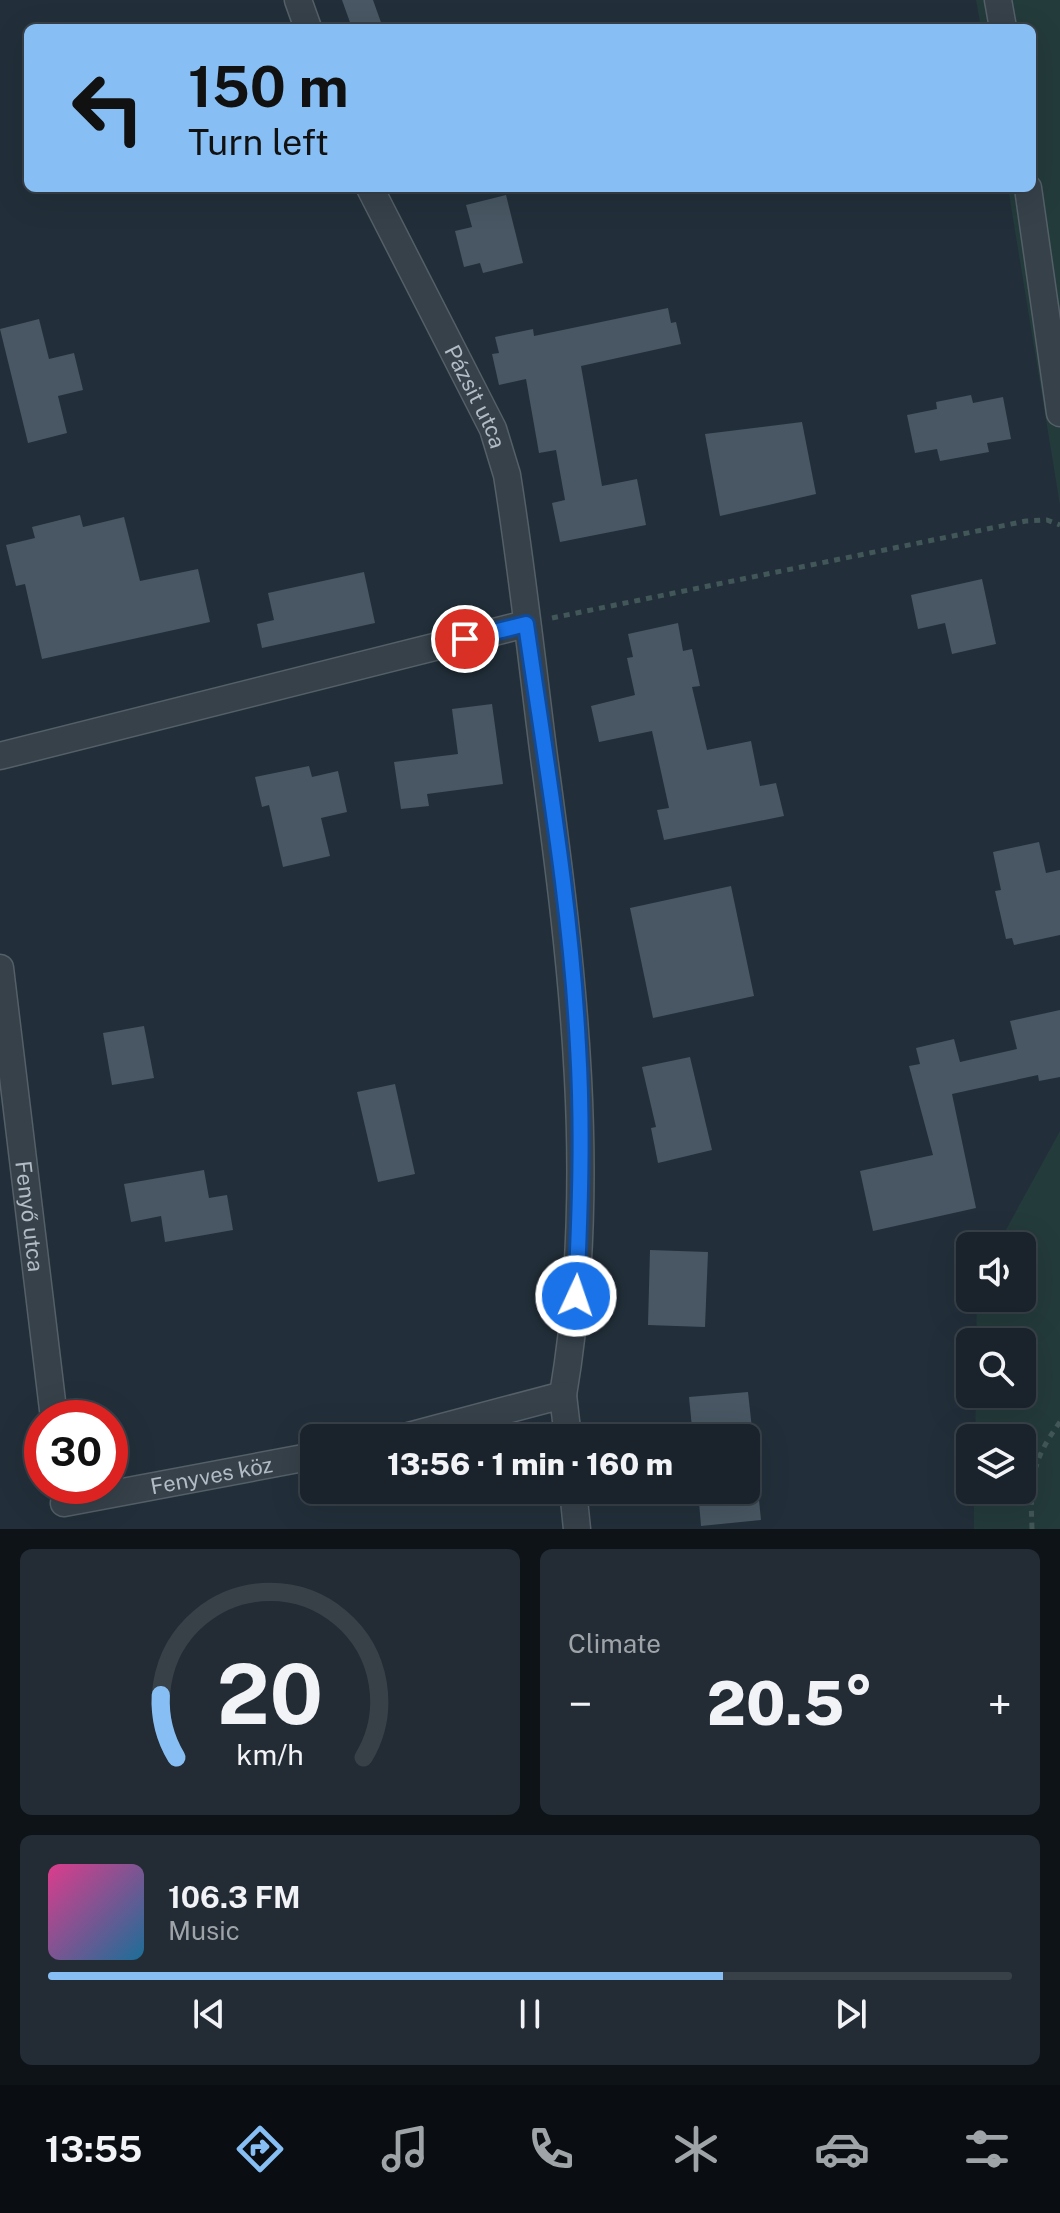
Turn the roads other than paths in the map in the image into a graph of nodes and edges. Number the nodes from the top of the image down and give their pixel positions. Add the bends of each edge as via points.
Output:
1 (298, 0) edge
2 (998, 0) edge
3 (307, 24) edge
4 (1002, 24) edge
5 (372, 192) edge
6 (1029, 192) edge
7 (1060, 413) edge
8 (526, 624) junction
9 (0, 756) edge
10 (0, 968) edge
11 (3, 1020) edge
12 (563, 1395) junction
13 (52, 1400) edge
14 (454, 1424) edge
15 (566, 1424) edge
16 (300, 1459) edge
17 (574, 1504) edge
18 (64, 1506) edge
19 (577, 1529) edge

1 - 3 street
2 - 4 street
5 - 8 street, Pázsit utca via 493,429 507,475
6 - 7 street
8 - 9 street
8 - 12 street, Pázsit utca via 571,953 578,1048 580,1216 575,1328
10 - 11 street, Fenyő utca
11 - 13 street, Fenyő utca
12 - 14 street
12 - 15 street
16 - 18 street, Fenyves köz
17 - 19 street

